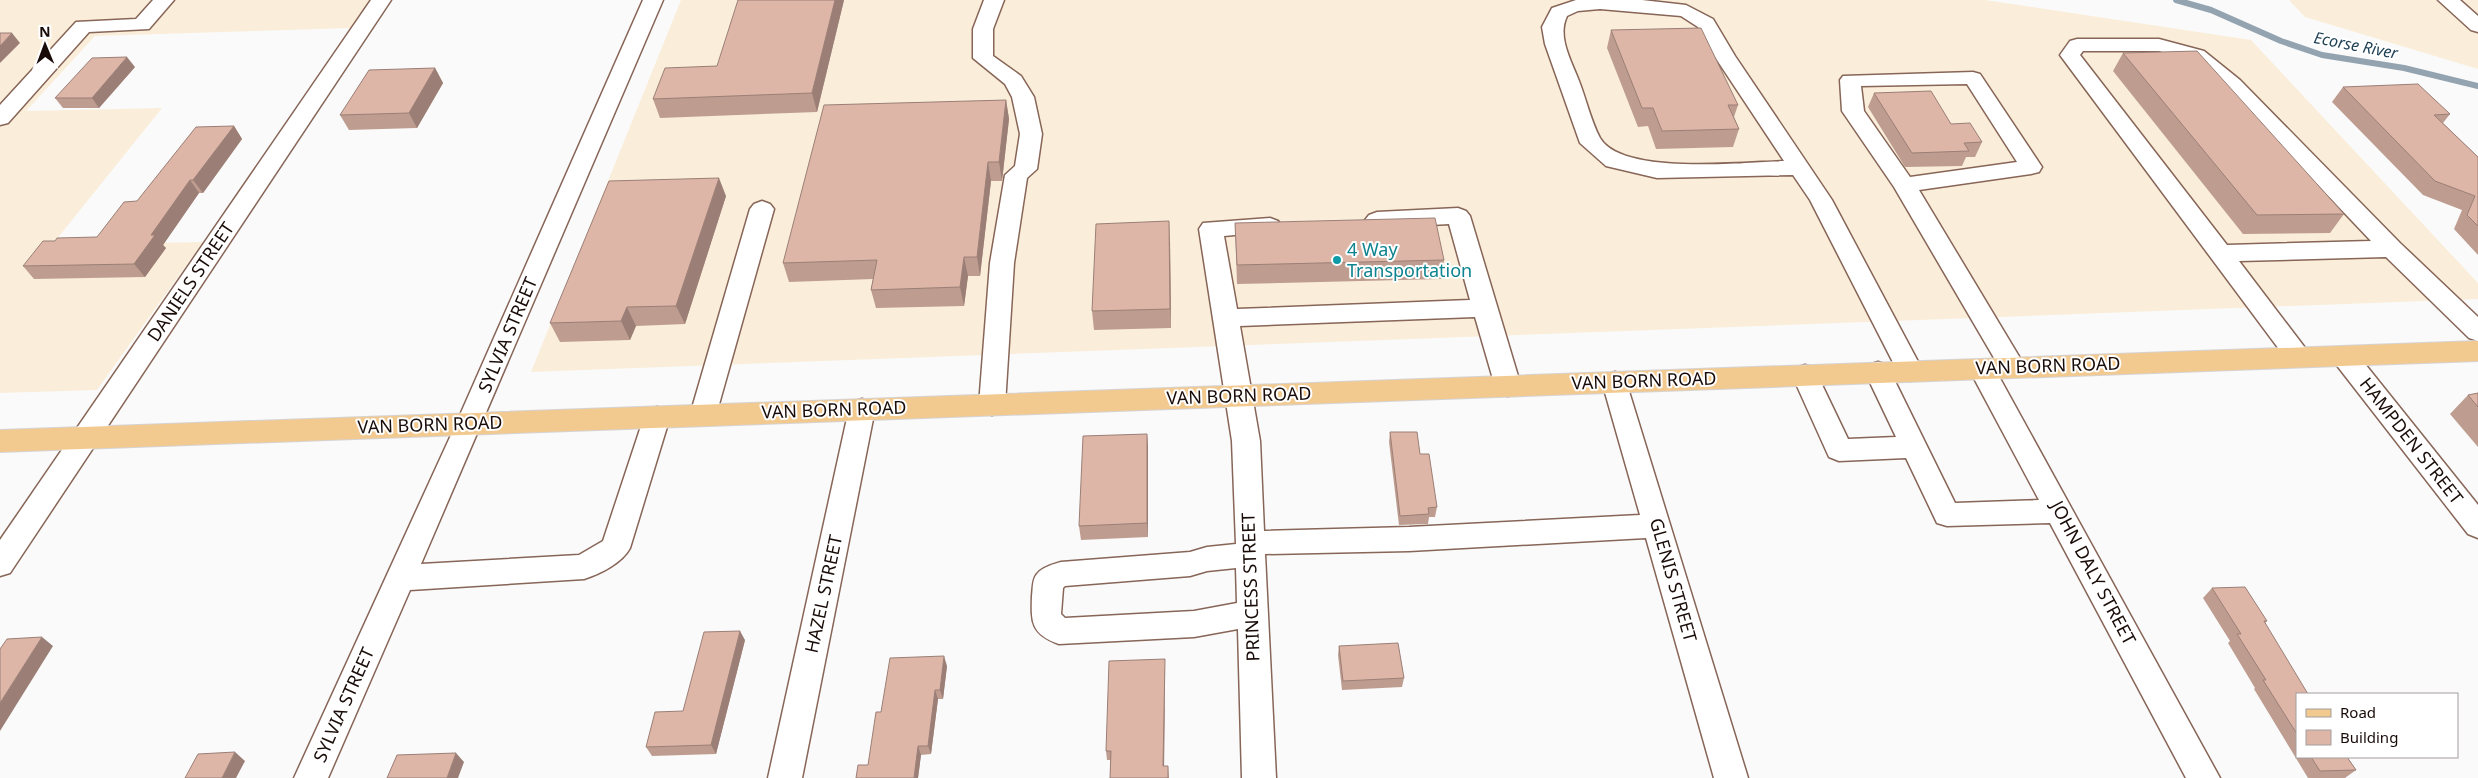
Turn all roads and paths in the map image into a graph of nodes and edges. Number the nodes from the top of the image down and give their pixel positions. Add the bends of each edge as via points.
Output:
1 (164, 0) edge
2 (382, 0) edge
3 (653, 0) edge
4 (994, 0) edge
5 (2448, 0) edge
6 (1569, 3) edge
7 (2478, 26) edge
8 (0, 118) edge
9 (1799, 168) junction
10 (1904, 185) junction
11 (762, 209) dead end
12 (1359, 221) edge
13 (1290, 225) edge
14 (2392, 249) junction
15 (2220, 253) junction
16 (1485, 308) junction
17 (1225, 318) junction
18 (2478, 332) edge
19 (2478, 351) edge
20 (2344, 356) junction
21 (2299, 357) junction
22 (2013, 368) junction
23 (1982, 369) junction
24 (1910, 371) junction
25 (1878, 372) junction
26 (1805, 375) junction
27 (1615, 382) junction
28 (1508, 386) junction
29 (1237, 396) junction
30 (992, 405) junction
31 (862, 409) junction
32 (703, 415) junction
33 (657, 417) junction
34 (469, 424) junction
35 (87, 438) junction
36 (0, 441) edge
37 (1914, 447) junction
38 (2059, 511) junction
39 (1657, 526) junction
40 (2478, 526) edge
41 (1250, 549) junction
42 (0, 564) edge
43 (400, 578) junction
44 (1252, 613) junction
45 (311, 778) edge
46 (785, 778) edge
47 (1259, 778) edge
48 (1731, 778) edge
49 (2203, 778) edge

1 - 8 street via 142,25 83,26
2 - 35 street, DANIELS STREET
3 - 34 street, SYLVIA STREET
4 - 30 street via 982,29 983,58 1014,80 1023,97 1031,134 1026,169 1016,175 1002,262
5 - 7 street
6 - 9 street via 1635,5 1686,11 1706,23
6 - 9 street via 1559,12 1552,27 1555,44 1591,143 1614,161 1657,171
9 - 24 street via 1821,200
10 - 10 street via 1933,181 2031,167 1973,78 1850,80 1853,111
10 - 22 street
11 - 32 street
12 - 16 street via 1458,216
13 - 17 street, PRINCESS STREET via 1211,229
14 - 15 street
14 - 15 street via 2234,84 2197,55 2159,45 2077,45 2070,56
14 - 18 street
15 - 21 street
16 - 17 street
16 - 28 street
17 - 29 street, PRINCESS STREET
19 - 20 main road, VAN BORN ROAD
20 - 21 main road, VAN BORN ROAD
20 - 40 street, HAMPDEN STREET
21 - 22 main road, VAN BORN ROAD
22 - 23 main road, VAN BORN ROAD
23 - 24 main road, VAN BORN ROAD
23 - 38 street, JOHN DALY STREET
24 - 25 main road, VAN BORN ROAD
25 - 26 main road, VAN BORN ROAD
25 - 37 street
26 - 27 main road, VAN BORN ROAD
26 - 37 street via 1839,450
27 - 28 main road, VAN BORN ROAD
27 - 39 street, GLENIS STREET
28 - 29 main road, VAN BORN ROAD
29 - 30 main road, VAN BORN ROAD
29 - 41 street, PRINCESS STREET via 1246,442
30 - 31 main road, VAN BORN ROAD
31 - 32 main road, VAN BORN ROAD
31 - 46 street, HAZEL STREET
32 - 33 main road, VAN BORN ROAD
33 - 34 main road, VAN BORN ROAD
33 - 43 street via 615,548 584,567
34 - 35 main road, VAN BORN ROAD
34 - 43 street, SYLVIA STREET
35 - 36 main road, VAN BORN ROAD
35 - 42 street, DANIELS STREET
37 - 38 street via 1947,515
38 - 49 street, JOHN DALY STREET
39 - 41 street
39 - 48 street, GLENIS STREET
41 - 44 street, PRINCESS STREET
41 - 44 street via 1190,564 1061,574 1048,581 1046,619 1059,630 1194,624
43 - 45 street, SYLVIA STREET
44 - 47 street, PRINCESS STREET

